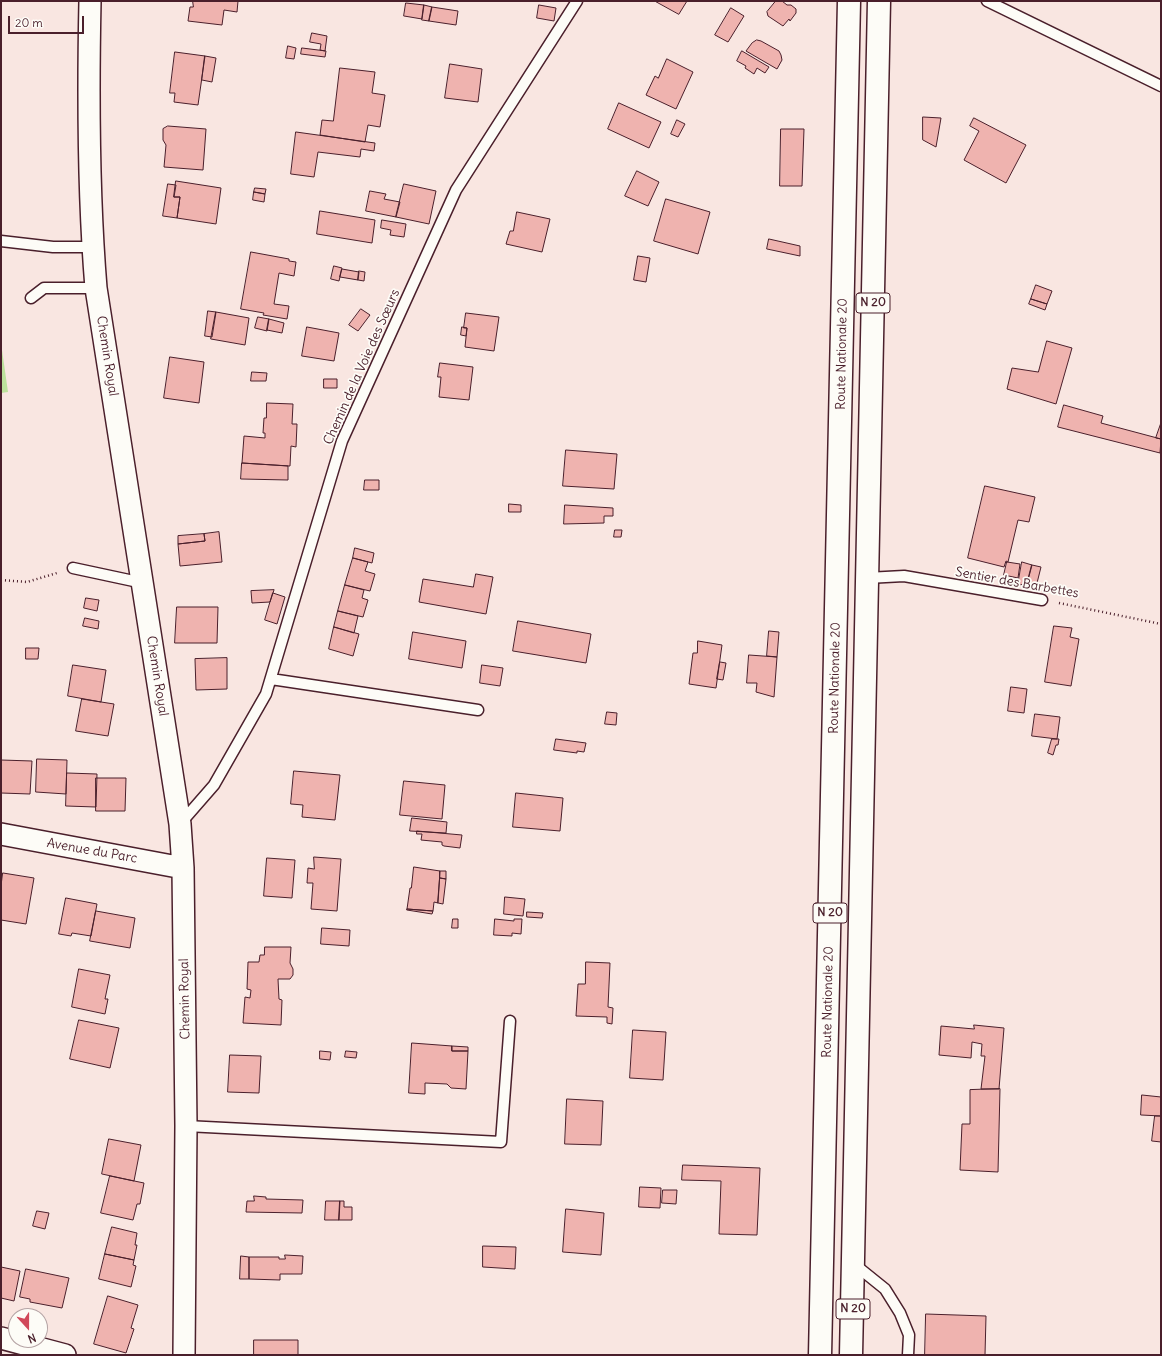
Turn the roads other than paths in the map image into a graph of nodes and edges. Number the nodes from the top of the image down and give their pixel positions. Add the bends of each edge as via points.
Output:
1 (90, 1) edge
2 (577, 1) edge
3 (849, 1) edge
4 (879, 1) edge
5 (987, 1) edge
6 (1161, 86) edge
7 (1, 241) edge
8 (93, 247) junction
9 (96, 288) junction
10 (31, 298) dead end
11 (73, 568) road end
12 (867, 578) junction
13 (143, 583) junction
14 (1042, 600) road end
15 (271, 679) junction
16 (478, 710) dead end
17 (180, 824) junction
18 (1, 834) edge
19 (183, 868) junction
20 (510, 1021) dead end
21 (186, 1126) junction
22 (854, 1264) junction
23 (1, 1338) edge
24 (65, 1355) edge
25 (184, 1355) edge
26 (820, 1355) edge
27 (851, 1355) edge
28 (908, 1355) edge

1 - 8 street, Chemin Royal via 88,83
2 - 15 lane, Chemin de la Voie des Sœurs via 456,190 345,434
3 - 26 main road, Route Nationale 20 / N 20
4 - 12 main road, N 20
5 - 6 lane
7 - 8 lane via 53,247
8 - 9 street, Chemin Royal
9 - 10 lane via 44,288
9 - 13 street, Chemin Royal
11 - 13 lane
12 - 14 lane, Sentier des Barbettes via 904,576
12 - 22 main road, N 20
13 - 17 street, Chemin Royal
15 - 16 lane
15 - 17 lane, Chemin de la Voie des Sœurs via 266,694 214,785
17 - 19 street, Chemin Royal
18 - 19 street, Avenue du Parc
19 - 21 street, Chemin Royal
20 - 21 lane via 501,1142
21 - 25 street, Chemin Royal
22 - 27 main road, N 20
22 - 28 lane via 885,1289 900,1313 909,1335
23 - 24 street

